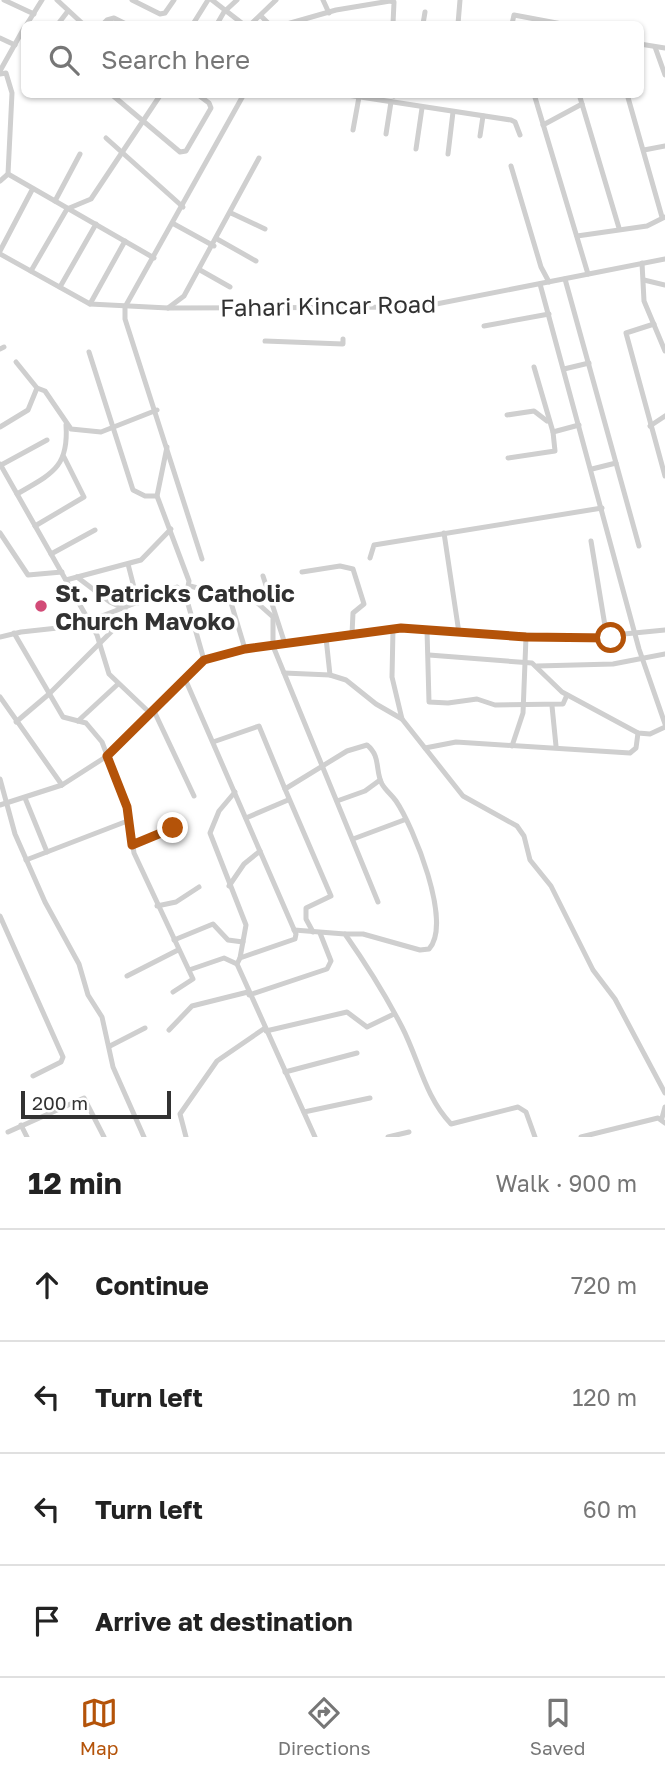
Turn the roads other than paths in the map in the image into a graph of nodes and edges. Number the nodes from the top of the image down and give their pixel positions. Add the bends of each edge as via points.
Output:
1 (4, 0) edge
2 (42, 0) edge
3 (57, 0) edge
4 (132, 0) edge
5 (174, 0) edge
6 (210, 0) edge
7 (237, 0) edge
8 (276, 0) edge
9 (323, 0) edge
10 (460, 0) edge
11 (68, 11) junction
12 (224, 12) junction
13 (425, 12) dead end
14 (329, 13) junction
15 (34, 14) junction
16 (261, 16) junction
17 (29, 21) edge
18 (60, 21) edge
19 (80, 21) edge
20 (194, 21) edge
21 (218, 21) edge
22 (238, 21) edge
23 (255, 21) edge
24 (267, 21) edge
25 (298, 21) edge
26 (393, 21) edge
27 (424, 21) edge
28 (458, 21) edge
29 (513, 21) edge
30 (543, 21) edge
31 (21, 35) edge
32 (0, 38) edge
33 (15, 45) junction
34 (644, 45) edge
35 (655, 47) junction
36 (665, 48) edge
37 (0, 72) edge
38 (665, 75) edge
39 (116, 98) edge
40 (158, 98) edge
41 (202, 98) edge
42 (243, 98) edge
43 (359, 98) edge
44 (393, 98) edge
45 (535, 98) edge
46 (580, 98) edge
47 (628, 98) edge
48 (582, 104) junction
49 (422, 107) junction
50 (453, 112) junction
51 (483, 116) junction
52 (143, 120) junction
53 (543, 125) junction
54 (353, 130) dead end
55 (386, 134) dead end
56 (520, 135) dead end
57 (480, 136) dead end
58 (106, 138) dead end
59 (665, 146) edge
60 (416, 149) dead end
61 (644, 150) junction
62 (122, 153) junction
63 (80, 154) dead end
64 (447, 154) dead end
65 (259, 158) dead end
66 (511, 166) dead end
67 (8, 174) junction
68 (0, 181) edge
69 (32, 190) junction
70 (55, 201) junction
71 (183, 207) junction
72 (67, 209) junction
73 (231, 213) junction
74 (664, 217) edge
75 (96, 224) junction
76 (174, 224) junction
77 (619, 228) junction
78 (265, 229) dead end
79 (577, 236) junction
80 (125, 241) junction
81 (215, 242) junction
82 (0, 253) edge
83 (154, 258) junction
84 (665, 259) edge
85 (256, 261) dead end
86 (642, 263) junction
87 (200, 270) junction
88 (31, 271) junction
89 (588, 274) junction
90 (565, 279) junction
91 (644, 280) junction
92 (549, 282) junction
93 (540, 284) junction
94 (665, 285) edge
95 (230, 286) dead end
96 (60, 287) junction
97 (90, 304) junction
98 (125, 307) junction
99 (168, 308) junction
100 (549, 314) junction
101 (654, 324) junction
102 (484, 326) dead end
103 (662, 331) edge
104 (343, 338) dead end
105 (265, 341) dead end
106 (665, 351) edge
107 (89, 352) dead end
108 (16, 362) dead end
109 (589, 363) junction
110 (534, 367) dead end
111 (564, 369) junction
112 (37, 388) junction
113 (157, 410) junction
114 (507, 415) dead end
115 (665, 416) edge
116 (549, 423) junction
117 (66, 425) junction
118 (579, 425) junction
119 (112, 426) junction
120 (650, 426) junction
121 (0, 427) edge
122 (553, 432) junction
123 (47, 440) dead end
124 (167, 447) junction
125 (64, 457) junction
126 (508, 458) dead end
127 (616, 463) junction
128 (0, 464) edge
129 (592, 469) junction
130 (665, 476) edge
131 (17, 494) junction
132 (158, 496) junction
133 (603, 509) junction
134 (35, 526) junction
135 (171, 529) junction
136 (95, 530) dead end
137 (0, 533) edge
138 (444, 533) junction
139 (591, 541) dead end
140 (639, 547) dead end
141 (51, 554) junction
142 (370, 558) dead end
143 (202, 559) dead end
144 (128, 564) junction
145 (62, 572) junction
146 (302, 572) dead end
147 (262, 576) dead end
148 (77, 577) junction
149 (66, 580) junction
150 (190, 586) junction
151 (186, 597) junction
152 (231, 601) junction
153 (138, 603) junction
154 (125, 609) junction
155 (89, 621) junction
156 (393, 629) junction
157 (427, 630) junction
158 (665, 630) edge
159 (14, 633) junction
160 (459, 633) junction
161 (352, 634) junction
162 (638, 634) junction
163 (0, 637) edge
164 (526, 637) junction
165 (326, 638) junction
166 (607, 638) junction
167 (101, 644) junction
168 (285, 644) junction
169 (273, 646) junction
170 (245, 649) junction
171 (665, 654) edge
172 (429, 655) junction
173 (642, 657) junction
174 (204, 660) junction
175 (527, 661) junction
176 (537, 666) junction
177 (284, 673) junction
178 (330, 675) junction
179 (186, 681) junction
180 (118, 684) junction
181 (665, 691) edge
182 (655, 693) junction
183 (49, 694) junction
184 (567, 695) junction
185 (0, 697) edge
186 (524, 703) junction
187 (552, 706) junction
188 (153, 713) junction
189 (402, 719) junction
190 (78, 721) junction
191 (16, 722) junction
192 (665, 726) edge
193 (638, 733) junction
194 (213, 742) junction
195 (512, 746) junction
196 (556, 746) junction
197 (425, 748) junction
198 (107, 756) junction
199 (324, 768) junction
200 (0, 779) edge
201 (380, 780) junction
202 (62, 785) junction
203 (285, 789) junction
204 (235, 792) junction
205 (194, 796) dead end
206 (25, 798) junction
207 (288, 800) junction
208 (337, 800) junction
209 (2, 804) edge
210 (246, 818) junction
211 (130, 820) junction
212 (404, 820) junction
213 (173, 828) dead end
214 (353, 839) junction
215 (132, 845) junction
216 (260, 851) junction
217 (47, 852) junction
218 (26, 860) junction
219 (229, 886) junction
220 (199, 887) dead end
221 (378, 902) dead end
222 (158, 906) junction
223 (0, 916) edge
224 (294, 930) junction
225 (313, 932) junction
226 (320, 933) junction
227 (345, 934) junction
228 (174, 940) junction
229 (243, 942) junction
230 (178, 950) junction
231 (238, 961) junction
232 (190, 970) junction
233 (127, 976) dead end
234 (173, 992) dead end
235 (249, 993) junction
236 (394, 1014) junction
237 (145, 1028) dead end
238 (169, 1030) dead end
239 (265, 1030) junction
240 (110, 1046) junction
241 (357, 1053) dead end
242 (285, 1072) junction
243 (33, 1076) dead end
244 (665, 1093) edge
245 (370, 1098) dead end
246 (665, 1107) edge
247 (304, 1112) junction
248 (664, 1121) edge
249 (21, 1125) junction
250 (617, 1128) junction
251 (8, 1132) dead end
252 (409, 1132) dead end
253 (102, 1136) edge
254 (27, 1137) edge
255 (144, 1137) edge
256 (186, 1137) edge
257 (315, 1137) edge
258 (388, 1137) edge
259 (535, 1137) edge
260 (581, 1137) edge
261 (621, 1137) edge

1 - 15 street
2 - 15 street
3 - 11 street
4 - 5 street via 160,14
6 - 12 street
6 - 20 street
7 - 12 street
8 - 16 street
9 - 14 street
10 - 28 street
11 - 18 street
11 - 19 street
12 - 21 street
12 - 22 street
13 - 27 street
14 - 25 street
14 - 26 street via 394,2
15 - 17 street
16 - 23 street
16 - 24 street
29 - 30 street via 514,15
31 - 33 street
32 - 33 street
33 - 37 street
34 - 35 street
35 - 36 street
35 - 38 street
37 - 67 street via 6,73 12,93
39 - 52 street
40 - 52 street
41 - 52 street via 211,108 186,151 176,151
42 - 71 street
43 - 54 street
44 - 49 street
44 - 55 street
45 - 53 street
46 - 48 street
47 - 61 street
48 - 53 street
48 - 77 street
49 - 50 street
49 - 60 street
50 - 51 street
50 - 64 street
51 - 56 street via 515,122
51 - 57 street
52 - 62 street
53 - 79 street
58 - 62 street
59 - 61 street
61 - 74 street
62 - 71 street
62 - 72 street via 91,199
63 - 70 street
65 - 73 street
66 - 92 street
67 - 68 street
67 - 69 street
69 - 70 street
69 - 82 street
70 - 72 street
71 - 76 street
72 - 75 street
72 - 88 street
73 - 78 street
73 - 81 street
74 - 77 street via 647,226
75 - 80 street
75 - 96 street
76 - 81 street
76 - 83 street
77 - 79 street
79 - 89 street
80 - 83 street
80 - 97 street
81 - 85 street
81 - 87 street
82 - 88 street, Fahari Kincar Road
83 - 98 street
84 - 86 street, Fahari Kincar Road
86 - 89 street, Fahari Kincar Road
86 - 91 street
87 - 95 street
87 - 99 street via 184,296
88 - 96 street, Fahari Kincar Road
89 - 90 street, Fahari Kincar Road
90 - 92 street, Fahari Kincar Road
90 - 109 street
91 - 94 street
91 - 101 street via 644,301
92 - 93 street, Fahari Kincar Road
93 - 99 street, Fahari Kincar Road via 402,308
93 - 100 street
96 - 97 street, Fahari Kincar Road
97 - 98 street, Fahari Kincar Road
98 - 99 street, Fahari Kincar Road
98 - 113 street via 125,319
100 - 102 street
100 - 111 street
101 - 103 street
101 - 120 street via 626,333
103 - 106 street
104 - 105 street via 343,344
107 - 119 street
108 - 112 street
109 - 111 street
109 - 127 street
110 - 116 street
111 - 118 street
112 - 117 street via 46,391
112 - 121 street via 28,410
113 - 119 street
113 - 124 street
114 - 116 street via 534,411
115 - 120 street
116 - 122 street
117 - 119 street via 93,433
117 - 125 street
118 - 122 street
118 - 129 street
119 - 132 street via 133,490
120 - 130 street
122 - 126 street via 555,452
123 - 128 street
124 - 132 street
124 - 143 street
125 - 131 street via 50,474
125 - 134 street via 84,497
127 - 129 street
127 - 140 street
128 - 131 street
129 - 133 street
131 - 134 street
132 - 135 street
133 - 138 street
133 - 162 street
134 - 141 street
135 - 144 street via 144,558
135 - 150 street
136 - 141 street
137 - 145 street via 29,575
138 - 142 street via 374,545
138 - 160 street
139 - 166 street
141 - 145 street
144 - 148 street
144 - 153 street
145 - 149 street
146 - 161 street via 340,566 353,569 364,604 353,612
147 - 168 street
148 - 149 street
148 - 154 street
149 - 155 street
150 - 151 street
150 - 152 street via 225,594
151 - 153 street via 177,587
151 - 174 street
152 - 169 street via 254,600 269,610 276,626
152 - 170 street
153 - 154 street
154 - 155 street
154 - 167 street via 124,619
155 - 159 street via 70,628
155 - 167 street
156 - 157 street
156 - 161 street
156 - 189 street via 392,677
157 - 160 street
157 - 172 street
158 - 162 street
159 - 163 street
159 - 183 street
160 - 164 street
161 - 165 street
162 - 166 street
162 - 173 street
164 - 166 street
164 - 175 street
165 - 168 street
165 - 178 street
167 - 180 street via 105,666
167 - 183 street
168 - 169 street
169 - 170 street
169 - 177 street
170 - 174 street
171 - 173 street
172 - 175 street
172 - 186 street via 429,702 477,699 495,705
173 - 176 street via 613,664
173 - 182 street
174 - 179 street
175 - 176 street
175 - 186 street
176 - 184 street
177 - 178 street
177 - 199 street
178 - 189 street via 346,680
179 - 188 street
179 - 194 street
180 - 188 street
180 - 190 street
181 - 182 street
182 - 192 street
183 - 190 street via 63,717
183 - 191 street
184 - 187 street via 564,704
184 - 193 street
185 - 191 street
186 - 187 street
186 - 195 street
187 - 196 street
188 - 198 street
188 - 205 street
189 - 197 street
190 - 198 street via 97,732
191 - 202 street
192 - 193 street via 650,734
193 - 196 street via 636,748 630,753
194 - 203 street via 259,726
194 - 204 street
195 - 196 street
195 - 197 street via 448,741
197 - 244 street via 463,796 521,830 530,860 551,886 593,970 615,999
198 - 202 street
198 - 211 street
199 - 201 street via 347,751 367,745 376,756
199 - 203 street
199 - 208 street
200 - 209 street
201 - 208 street via 371,789
201 - 212 street
202 - 206 street
203 - 207 street
204 - 210 street
204 - 219 street via 219,811 210,833
206 - 209 street
206 - 217 street
207 - 210 street
207 - 225 street via 331,896 306,908
208 - 214 street
209 - 218 street
210 - 216 street
211 - 215 street
211 - 217 street
212 - 214 street
212 - 227 street via 431,877 436,920 433,946 420,950 363,934
213 - 215 street
214 - 221 street
215 - 222 street
216 - 219 street via 236,872
216 - 224 street
217 - 218 street
218 - 240 street via 79,964
219 - 229 street via 246,925
220 - 222 street via 176,902
222 - 228 street
223 - 243 street via 64,1057
224 - 225 street
224 - 231 street via 295,940
225 - 226 street
226 - 227 street
226 - 235 street via 331,961 327,970
227 - 236 street
228 - 229 street via 213,925 228,940
228 - 230 street
229 - 231 street
230 - 232 street
230 - 233 street
231 - 232 street via 224,958
231 - 235 street
232 - 234 street via 193,982
235 - 238 street via 192,1006
235 - 239 street
236 - 239 street via 368,1027 347,1012
236 - 259 street via 425,1086 451,1124 518,1107 526,1112
237 - 240 street
239 - 242 street
239 - 256 street via 226,1052 202,1080 180,1114
240 - 255 street via 113,1067
241 - 242 street
242 - 247 street
245 - 247 street
246 - 248 street
247 - 257 street
248 - 250 street
249 - 251 street
249 - 253 street via 84,1098
249 - 254 street
250 - 260 street
250 - 261 street
252 - 258 street

